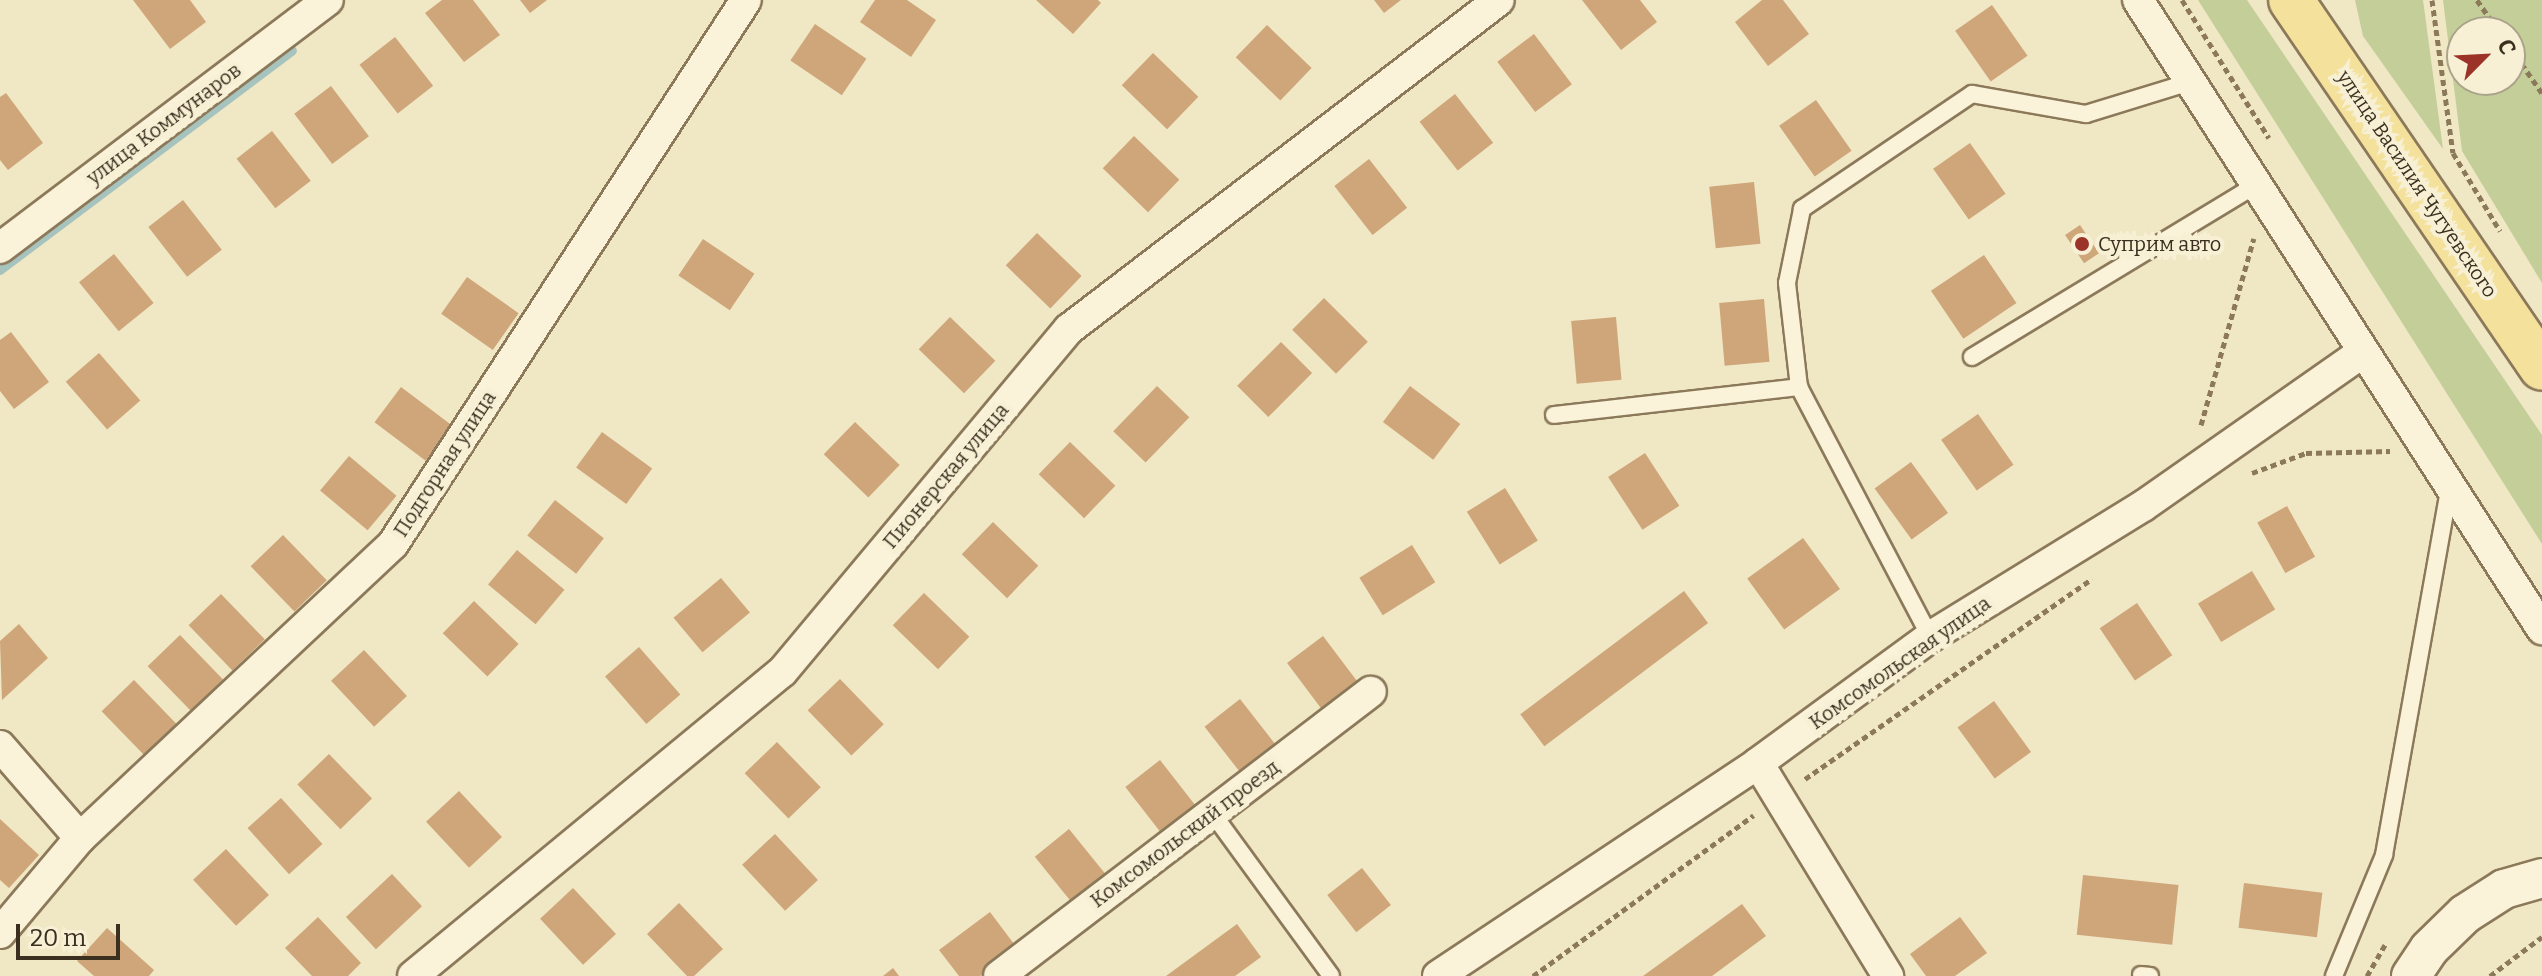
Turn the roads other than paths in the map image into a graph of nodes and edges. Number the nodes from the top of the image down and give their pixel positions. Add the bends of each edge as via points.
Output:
1 (328, 0) edge
2 (746, 0) edge
3 (1499, 0) edge
4 (2138, 0) edge
5 (2291, 0) edge
6 (2187, 83) junction
7 (2259, 194) junction
8 (0, 248) edge
9 (2363, 352) junction
10 (1972, 357) dead end
11 (2542, 368) edge
12 (1799, 387) junction
13 (1554, 415) dead end
14 (2450, 484) junction
15 (2542, 629) edge
16 (1930, 637) junction
17 (1371, 692) dead end
18 (0, 746) edge
19 (1758, 763) junction
20 (1213, 814) junction
21 (80, 838) junction
22 (2542, 878) edge
23 (0, 933) edge
24 (2141, 975) edge
25 (413, 976) edge
26 (999, 976) edge
27 (1331, 976) edge
28 (1438, 976) edge
29 (1888, 976) edge
30 (2150, 976) edge
31 (2334, 976) edge
32 (2411, 976) edge

1 - 8 street, улица Коммунаров
2 - 21 street, Подгорная улица via 393,544
3 - 25 street, Пионерская улица via 1069,329 782,672
4 - 6 street
5 - 11 main road, улица Василия Чугуевского
6 - 7 street
6 - 12 lane via 2086,114 1972,94 1802,209 1787,283
7 - 9 street
7 - 10 lane
9 - 14 street
9 - 16 street, Комсомольская улица via 2186,476
12 - 13 lane
12 - 16 lane
14 - 15 street
14 - 31 lane via 2384,855
16 - 19 street, Комсомольская улица
17 - 20 street, Комсомольский проезд
18 - 21 street
19 - 28 street, Комсомольская улица
19 - 29 street
20 - 26 street, Комсомольский проезд
20 - 27 lane
21 - 23 street, Подгорная улица
22 - 32 street via 2504,889 2465,914 2429,949
24 - 30 lane

